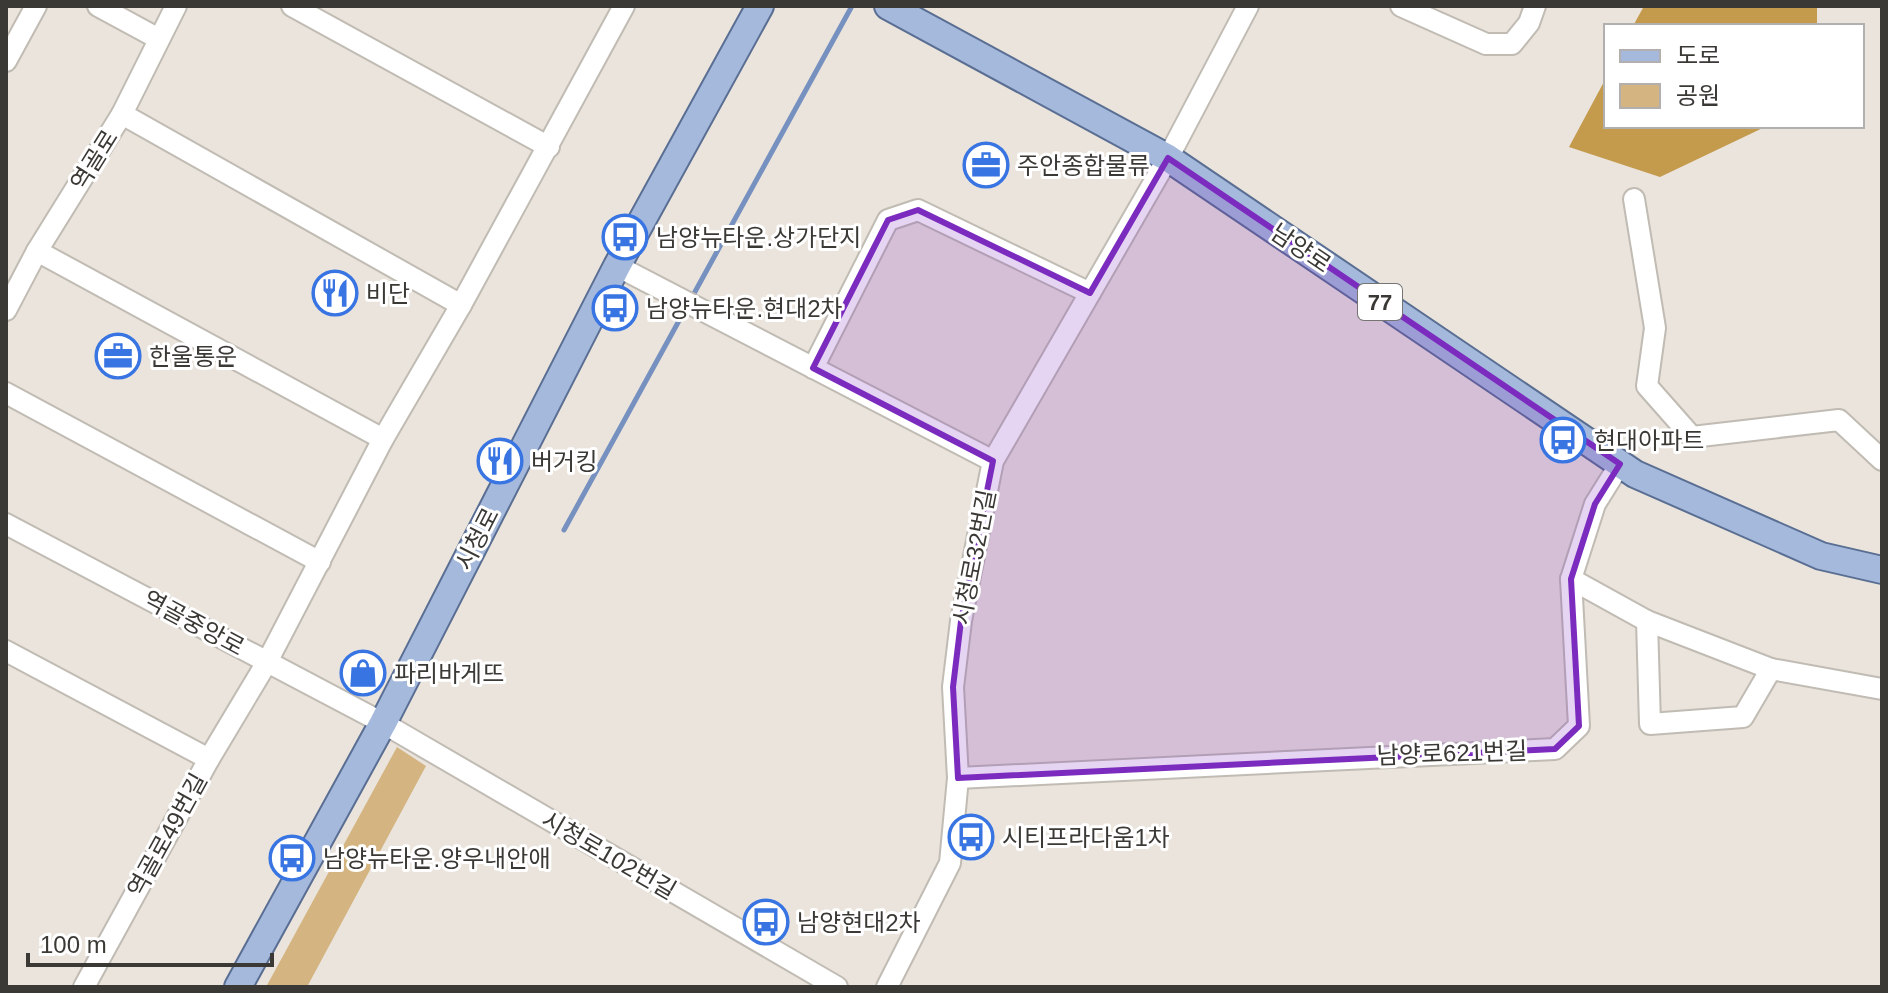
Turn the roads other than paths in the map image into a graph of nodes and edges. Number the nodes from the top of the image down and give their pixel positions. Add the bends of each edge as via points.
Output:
1 (36, 6) edge
2 (98, 6) edge
3 (176, 6) edge
4 (292, 6) edge
5 (624, 6) edge
6 (760, 6) edge
7 (888, 6) edge
8 (1248, 6) edge
9 (1401, 6) edge
10 (1535, 6) edge
11 (159, 39) junction
12 (6, 61) edge
13 (122, 114) junction
14 (549, 147) junction
15 (1168, 158) junction
16 (1634, 199) dead end
17 (37, 251) junction
18 (617, 266) junction
19 (1090, 293) junction
20 (461, 305) junction
21 (6, 310) edge
22 (813, 368) junction
23 (6, 393) edge
24 (383, 439) junction
25 (1882, 460) edge
26 (993, 461) junction
27 (1620, 464) junction
28 (6, 524) edge
29 (320, 562) junction
30 (1882, 570) edge
31 (1571, 579) junction
32 (1647, 621) junction
33 (6, 651) edge
34 (267, 662) junction
35 (1771, 669) junction
36 (1882, 689) edge
37 (383, 723) junction
38 (209, 759) junction
39 (958, 778) junction
40 (84, 987) edge
41 (238, 987) edge
42 (837, 987) edge
43 (887, 987) edge

1 - 12 street
2 - 11 street
3 - 11 street, 역골로
4 - 14 street
5 - 14 street
6 - 18 main road, 시청로
7 - 15 main road, 남양로 / 77
8 - 15 street, 시청로32번길
9 - 10 street via 1486,44 1512,44
11 - 13 street, 역골로
13 - 17 street, 역골로
13 - 20 street
14 - 20 street
15 - 19 street, 시청로32번길
15 - 27 main road, 남양로 / 77
16 - 25 street via 1655,328 1647,386 1692,437 1839,420
17 - 21 street, 역골로
17 - 24 street
18 - 22 street
18 - 37 main road, 시청로
19 - 22 street via 918,210 888,220
19 - 26 street, 시청로32번길
20 - 24 street
22 - 26 street
23 - 29 street
24 - 29 street
26 - 39 street, 시청로32번길 via 953,687
27 - 30 main road, 남양로 / 77 via 1821,556
27 - 31 street via 1595,504
28 - 34 street, 역골중앙로
29 - 34 street
31 - 32 street
31 - 39 street, 남양로621번길 via 1579,726 1555,749
32 - 35 street
32 - 35 street via 1650,724 1743,717
33 - 38 street, 역골로49번길
34 - 37 street, 역골중앙로
34 - 38 street
35 - 36 street
37 - 41 main road, 시청로
37 - 42 street, 시청로102번길
38 - 40 street, 역골로49번길
39 - 43 street, 시청로32번길 via 950,863

